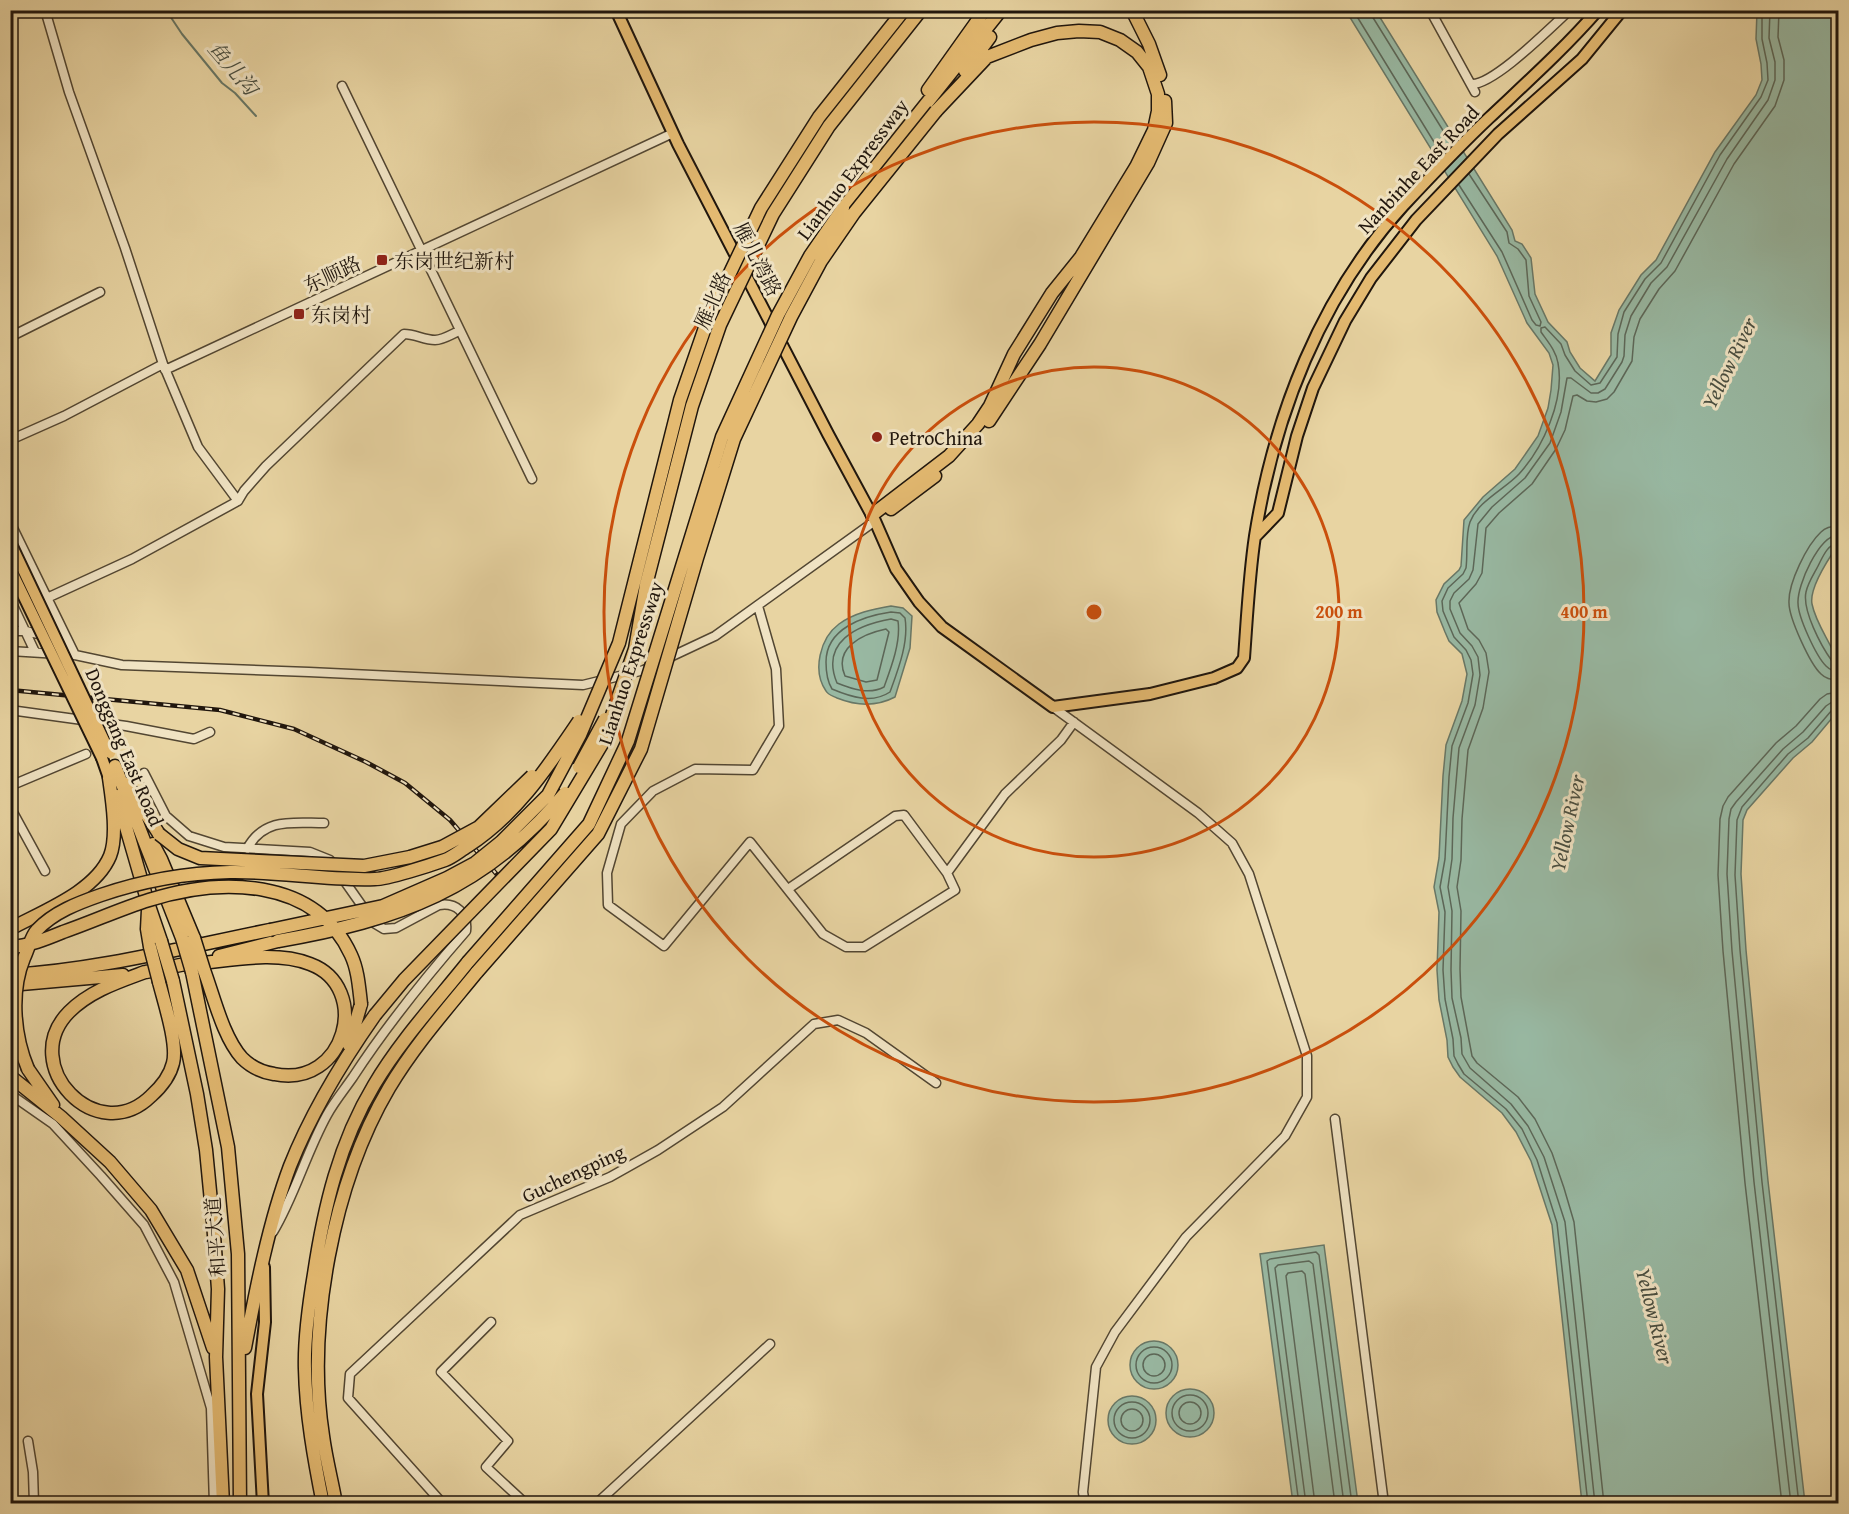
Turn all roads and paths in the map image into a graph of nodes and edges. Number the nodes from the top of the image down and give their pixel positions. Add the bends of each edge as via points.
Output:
1 (45, 10) edge
2 (616, 10) edge
3 (904, 10) edge
4 (921, 10) edge
5 (985, 10) edge
6 (1001, 10) edge
7 (1009, 10) edge
8 (1132, 10) edge
9 (1430, 10) edge
10 (1570, 10) edge
11 (1598, 10) edge
12 (1622, 10) edge
13 (342, 86) dead end
14 (929, 103) junction
15 (673, 133) junction
16 (420, 251) junction
17 (100, 292) dead end
18 (459, 331) junction
19 (10, 337) edge
20 (164, 367) junction
21 (10, 440) edge
22 (532, 479) dead end
23 (238, 501) junction
24 (874, 518) junction
25 (10, 522) edge
26 (1255, 537) junction
27 (10, 542) edge
28 (10, 568) edge
29 (47, 598) junction
30 (10, 599) edge
31 (758, 606) junction
32 (10, 631) edge
33 (26, 631) junction
34 (67, 641) junction
35 (10, 651) edge
36 (35, 652) junction
37 (75, 655) junction
38 (622, 689) junction
39 (595, 697) junction
40 (1053, 707) junction
41 (10, 710) edge
42 (1074, 722) junction
43 (210, 732) dead end
44 (86, 754) dead end
45 (106, 755) junction
46 (115, 766) junction
47 (144, 773) dead end
48 (109, 778) junction
49 (10, 786) edge
50 (10, 807) edge
51 (324, 823) dead end
52 (247, 849) junction
53 (45, 871) dead end
54 (947, 873) junction
55 (788, 889) junction
56 (148, 903) junction
57 (10, 929) edge
58 (10, 947) edge
59 (194, 969) junction
60 (145, 972) junction
61 (10, 975) edge
62 (10, 985) edge
63 (347, 1055) junction
64 (10, 1076) edge
65 (936, 1083) dead end
66 (10, 1094) edge
67 (61, 1117) junction
68 (1335, 1119) dead end
69 (270, 1238) junction
70 (264, 1255) junction
71 (188, 1273) junction
72 (174, 1282) junction
73 (491, 1322) dead end
74 (770, 1344) dead end
75 (216, 1357) junction
76 (239, 1379) junction
77 (28, 1441) dead end
78 (34, 1503) edge
79 (214, 1503) edge
80 (223, 1503) edge
81 (240, 1503) edge
82 (263, 1503) edge
83 (323, 1503) edge
84 (336, 1503) edge
85 (443, 1503) edge
86 (526, 1503) edge
87 (597, 1503) edge
88 (1086, 1503) edge
89 (1384, 1503) edge

1 - 20 street via 69,92
2 - 15 main road, 雁儿湾路
3 - 39 highway, 雁北路, bridge via 819,117 768,198 708,319 680,400 619,643
4 - 38 highway, 雁北路, bridge via 823,136 773,214 720,325 692,406 646,585 635,649
5 - 14 highway
6 - 14 highway, Lianhuo Expressway
7 - 14 highway, Lianhuo Expressway
8 - 24 highway via 1160,72 1166,123 1160,141 1040,344 978,436 938,474
9 - 10 street via 1473,88 1500,72
11 - 26 main road, Nanbinhe East Road via 1402,207 1346,282 1305,358 1279,430
12 - 26 main road, Nanbinhe East Road via 1582,58 1498,134 1416,220 1371,278 1313,388 1278,513
13 - 16 street
14 - 24 highway via 987,57 1031,40 1079,31 1120,40 1137,52 1149,67 1158,94 1154,130 1142,157 1014,354 978,424 949,456
14 - 83 highway, Lianhuo Expressway, bridge via 843,208 810,256 778,315 722,436 628,741 588,824 405,1040 352,1125 334,1172 320,1232 304,1367 310,1438
14 - 84 highway, Lianhuo Expressway, bridge via 821,261 734,440 641,749 598,834 417,1046 389,1089 348,1179 322,1301 318,1366 322,1435
15 - 16 street, 东顺路
15 - 24 main road, 雁儿湾路
16 - 18 street
16 - 20 street, 东顺路
17 - 19 street
18 - 22 street
18 - 23 street via 439,340 404,334 266,466
20 - 21 street, 东顺路
20 - 23 street via 198,447
23 - 29 street via 132,559
24 - 31 street via 854,538
24 - 40 main road, 雁儿湾路 via 896,570 942,627
25 - 29 street
26 - 40 main road, Nanbinhe East Road via 1244,658 1238,668 1150,694
27 - 45 main road, Donggang East Road, bridge
28 - 45 main road, Donggang East Road, bridge
29 - 34 street
30 - 33 street
31 - 37 street via 715,636 644,670 583,685 122,665
31 - 55 street via 776,669 779,726 753,770 695,768 653,791 621,824 607,873 608,905 664,946 750,842
32 - 33 street
33 - 34 street
33 - 36 street
34 - 37 street
35 - 36 street
36 - 37 street
38 - 59 highway, bridge via 565,794 476,876 407,910 329,932 278,941
38 - 63 highway, bridge via 602,744 550,829 404,980
39 - 46 highway, bridge via 539,769 480,826 442,847 364,866 200,858 178,849 159,834
39 - 61 highway, bridge via 548,795 501,842 447,879 383,906 118,960
39 - 67 highway, bridge via 542,776 515,807 484,835 447,859 378,880 230,872 177,876 127,886 53,916 35,931 16,984 18,1036 28,1069
40 - 42 street
41 - 43 street via 194,738
42 - 54 street via 1061,740 1005,794
42 - 88 street via 1233,843 1249,874 1306,1056 1307,1096 1285,1136 1186,1237 1115,1332 1096,1367 1083,1492
44 - 49 street
45 - 46 main road, Donggang East Road
45 - 48 main road, Donggang East Road
46 - 59 highway, Donggang East Road, bridge via 127,798 161,859 188,938
47 - 52 street via 166,816 189,836 224,848
48 - 56 highway, Donggang East Road
48 - 57 highway via 113,837 110,856 86,887
50 - 53 street
51 - 52 street via 269,826 259,831
52 - 69 street via 310,852 330,860 374,923 384,929 396,928 445,904 462,912 466,925 466,931 385,1028 327,1114
54 - 55 street via 904,815 894,816
54 - 55 street via 955,890 864,947 846,948 823,934
56 - 60 highway, bridge via 147,929 174,1046 174,1062 167,1079 148,1100 130,1110 102,1112 78,1102 58,1080 54,1040 69,1012 104,986
56 - 75 highway, 和平大道, bridge via 173,981 197,1094 218,1289
58 - 63 highway, bridge via 37,942 182,891 243,887 279,893 311,908 324,919 340,935 351,956 361,1004
59 - 59 highway via 269,958 311,964 335,984 345,1011 344,1028 333,1054 300,1076 256,1069 234,1047
59 - 60 highway
59 - 76 highway, 和平大道 via 228,1147 238,1254
60 - 62 highway
63 - 69 highway via 291,1166
64 - 67 highway
65 - 85 street, Guchengping via 866,1033 838,1020 814,1024 723,1107 658,1150 610,1177 520,1215 350,1374 348,1398
66 - 72 street via 53,1124 109,1184 144,1225
67 - 71 highway via 110,1162 151,1210
68 - 89 street
69 - 70 highway
70 - 76 highway
70 - 82 main road via 265,1322 257,1394
71 - 72 street
71 - 75 highway
72 - 79 street via 211,1408
73 - 86 street via 441,1372 508,1441 486,1467
74 - 87 street
75 - 80 highway, 和平大道
76 - 81 highway, 和平大道
77 - 78 street

